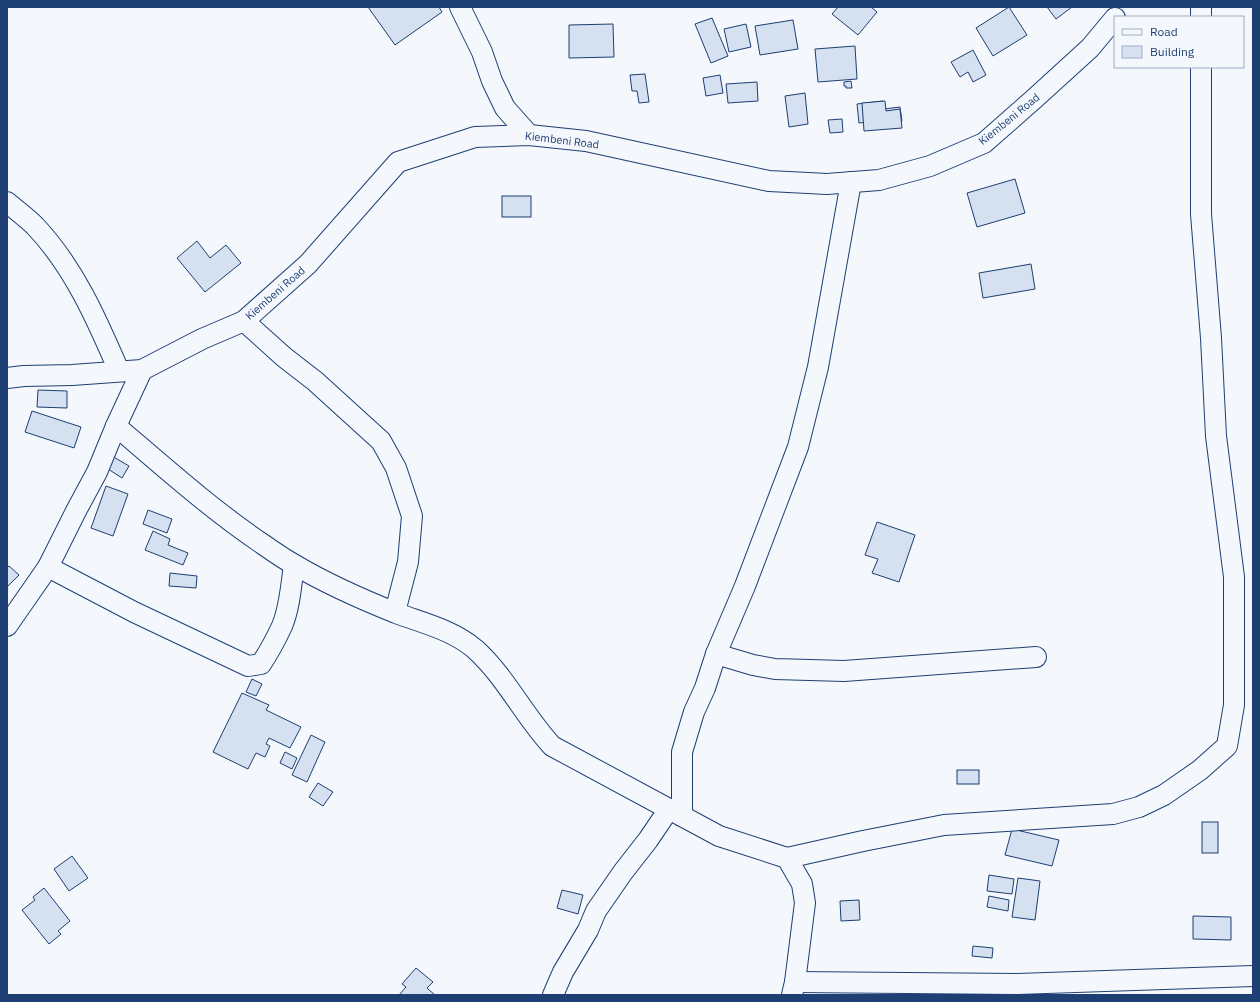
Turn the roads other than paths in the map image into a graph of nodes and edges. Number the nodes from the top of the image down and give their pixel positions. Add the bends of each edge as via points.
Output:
1 (460, 7) edge
2 (1125, 7) edge
3 (1118, 16) edge
4 (1114, 20) edge
5 (1201, 68) edge
6 (529, 135) junction
7 (851, 182) junction
8 (7, 202) edge
9 (244, 321) junction
10 (142, 370) junction
11 (119, 371) junction
12 (7, 378) edge
13 (116, 426) junction
14 (294, 565) junction
15 (48, 567) junction
16 (395, 612) junction
17 (7, 626) edge
18 (716, 654) junction
19 (1036, 657) dead end
20 (676, 812) junction
21 (788, 858) junction
22 (1253, 976) edge
23 (794, 988) edge
24 (553, 995) edge

1 - 6 street via 505,108
2 - 3 street, Kiembeni Road
4 - 7 street, Kiembeni Road via 1090,48 984,142 930,166 879,180
5 - 21 street via 1201,214 1216,436 1234,577 1234,705 1227,746 1164,795 1139,807 1113,814 944,825
6 - 7 street, Kiembeni Road via 586,142 769,181 827,184
6 - 9 street, Kiembeni Road via 475,137 398,162 308,264
7 - 18 street via 818,367 798,447 748,579
8 - 11 street via 35,226 66,264 100,325
9 - 10 street, Kiembeni Road
9 - 16 street via 316,380 381,441 396,468 412,516 408,562
10 - 11 street, Kiembeni Road
10 - 13 street
11 - 12 street, Kiembeni Road
13 - 14 street via 236,526
13 - 15 street via 97,472
14 - 15 street via 283,625 261,664 248,666 134,612
14 - 16 street via 338,588
15 - 17 street
16 - 20 street via 453,634 474,649 495,669 539,732 552,746
18 - 19 street via 776,669 844,671
18 - 20 street via 682,752
20 - 21 street via 719,836
20 - 24 street via 648,840 596,911
21 - 23 street via 802,884 805,903
22 - 23 street

